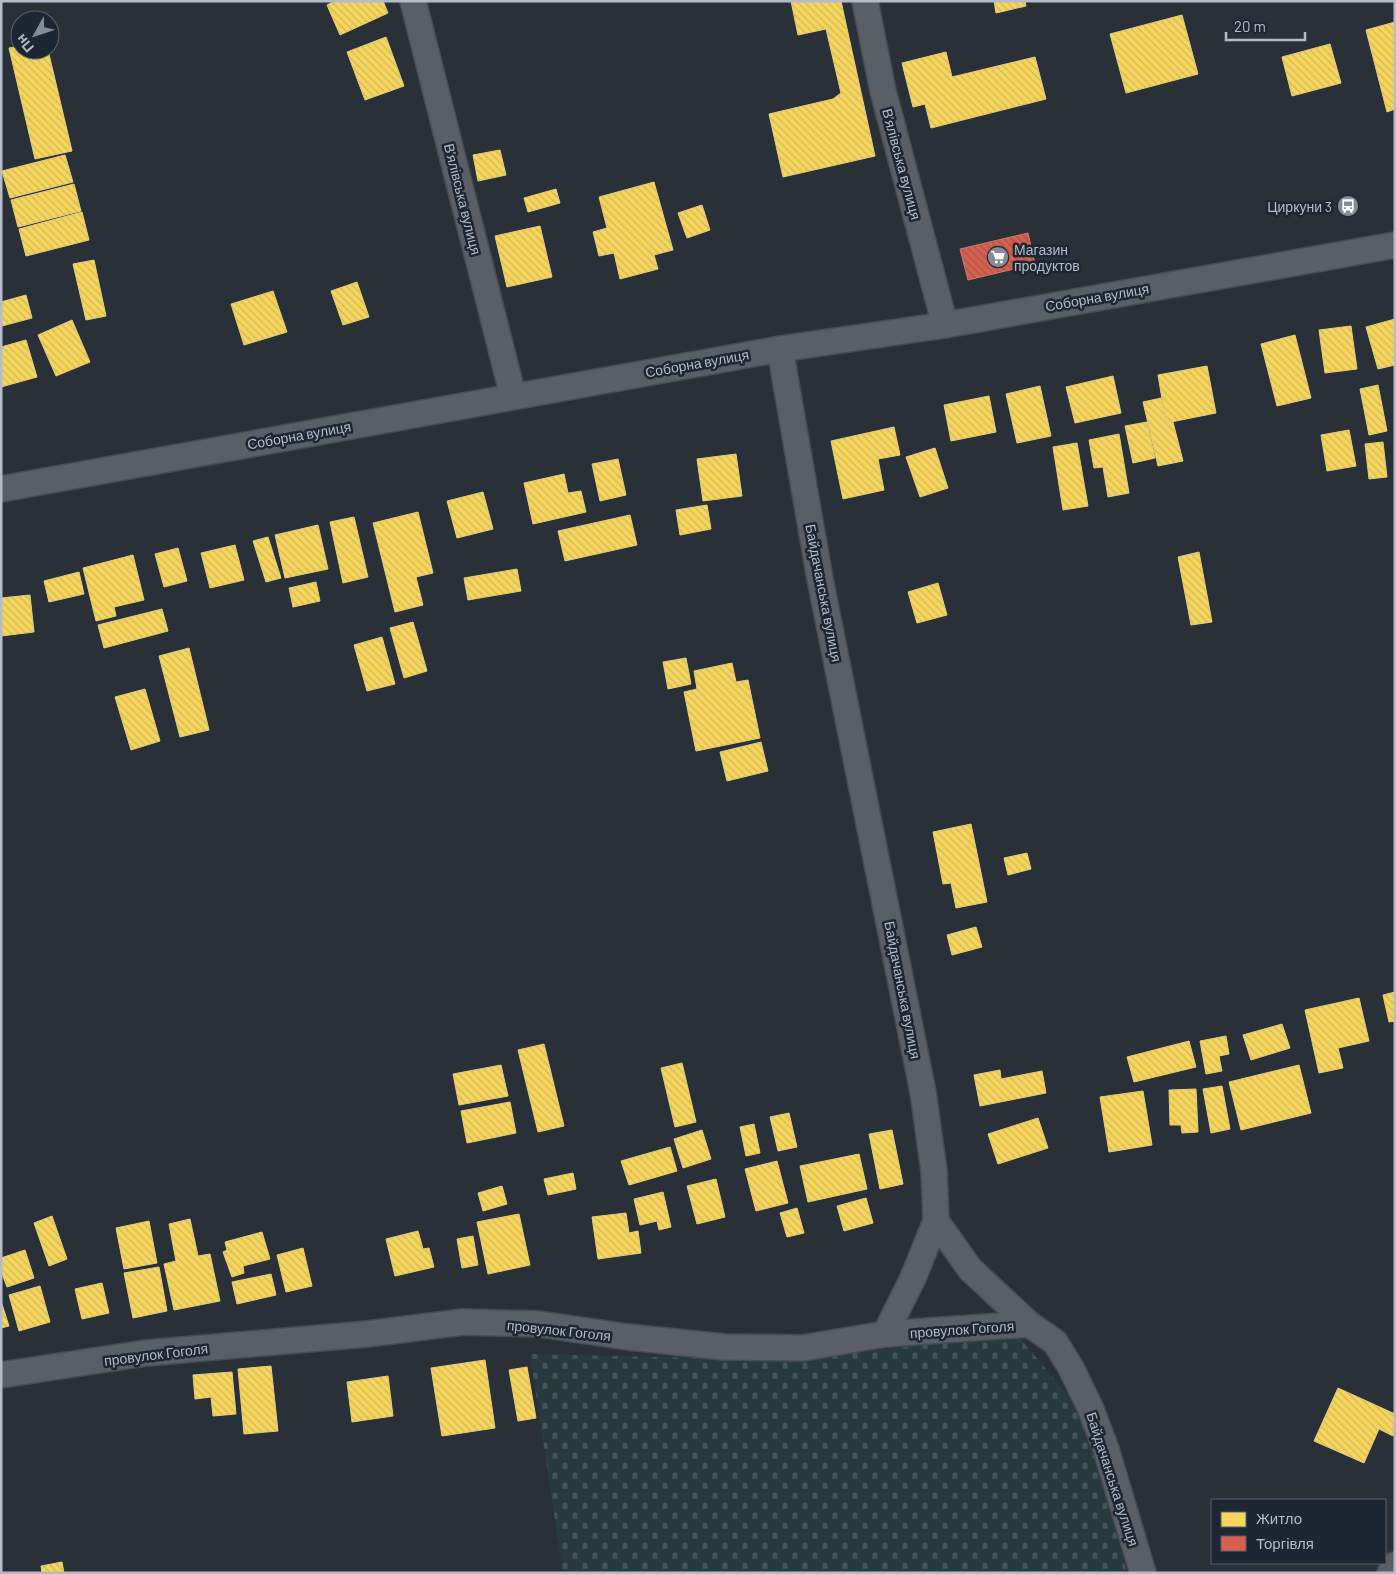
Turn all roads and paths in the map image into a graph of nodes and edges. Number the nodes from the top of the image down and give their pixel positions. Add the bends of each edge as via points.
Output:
1 (413, 1) edge
2 (865, 1) edge
3 (1395, 245) edge
4 (945, 325) junction
5 (780, 349) junction
6 (513, 396) junction
7 (1, 489) edge
8 (936, 1221) junction
9 (1028, 1324) junction
10 (885, 1334) junction
11 (1, 1375) edge
12 (1395, 1565) edge
13 (1143, 1573) edge
14 (1390, 1573) edge

1 - 6 street, В’ялівська вулиця
2 - 4 street, В’ялівська вулиця via 884,91
3 - 4 street, Соборна вулиця
4 - 5 street, Соборна вулиця
5 - 6 street, Соборна вулиця
5 - 8 street, Байдачанська вулиця via 820,579 923,1092 934,1171
6 - 7 street, Соборна вулиця
8 - 9 street, Байдачанська вулиця via 970,1269
8 - 10 street
9 - 10 street, провулок Гоголя
9 - 13 street, Байдачанська вулиця via 1055,1342 1090,1407
10 - 11 street, провулок Гоголя via 803,1348 724,1348 538,1324 462,1322 367,1334 146,1353
12 - 14 street

